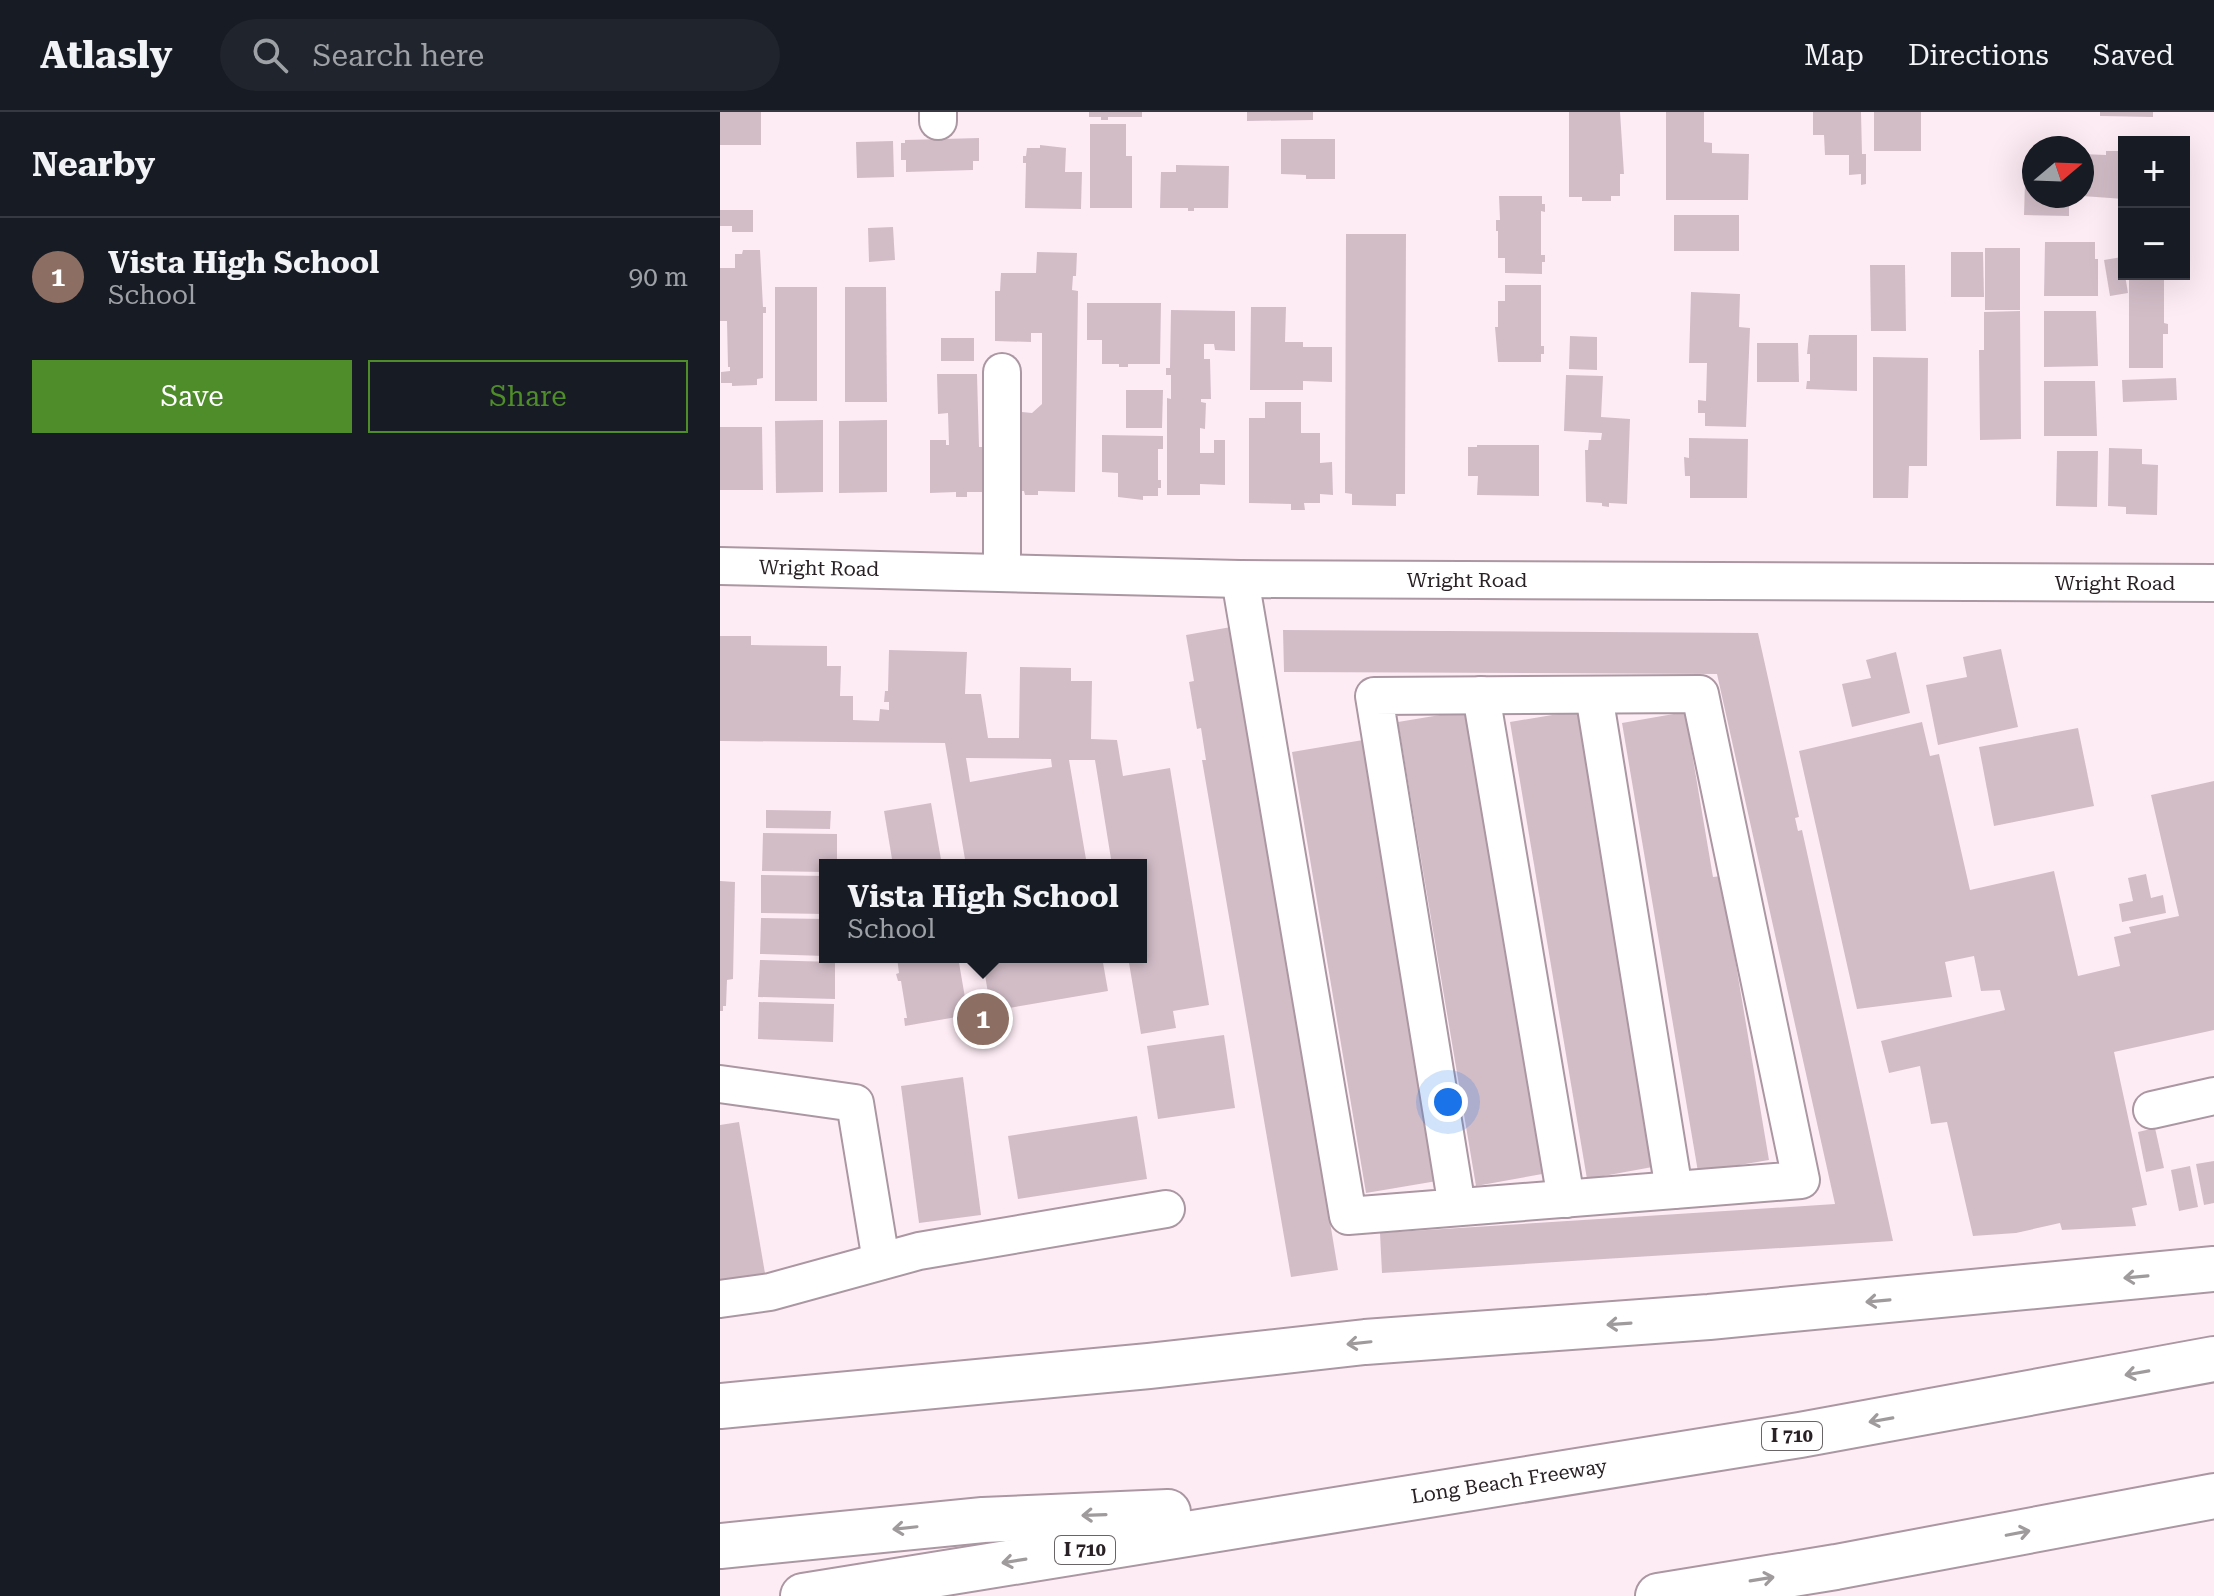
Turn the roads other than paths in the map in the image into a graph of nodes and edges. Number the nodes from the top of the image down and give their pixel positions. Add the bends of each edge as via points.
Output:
1 (1002, 372) dead end
2 (720, 566) edge
3 (1002, 573) junction
4 (1240, 579) junction
5 (2214, 583) edge
6 (1481, 695) junction
7 (1594, 695) junction
8 (720, 1084) edge
9 (2214, 1096) edge
10 (2152, 1110) dead end
11 (1674, 1190) junction
12 (1566, 1199) junction
13 (1457, 1207) junction
14 (1166, 1209) dead end
15 (881, 1261) junction
16 (2214, 1269) edge
17 (720, 1299) edge
18 (2214, 1359) edge
19 (720, 1406) edge
20 (2214, 1496) edge
21 (1367, 1504) junction
22 (720, 1546) edge
23 (803, 1596) edge
24 (1658, 1596) edge

1 - 3 street
2 - 3 street, Wright Road
3 - 4 street, Wright Road
4 - 5 street, Wright Road
4 - 13 street via 1348,1216
6 - 7 street
6 - 12 street
6 - 13 street via 1374,696
7 - 11 street
7 - 11 street via 1700,694 1801,1180
8 - 15 street via 855,1103
9 - 10 street
11 - 12 street
12 - 13 street
14 - 15 street
15 - 17 street via 770,1292
16 -> 19 highway via 1709,1317 1365,1342
18 -> 21 highway, Long Beach Freeway / I 710 via 1800,1435
24 -> 20 highway
21 -> 22 highway via 983,1520
21 -> 23 highway, Long Beach Freeway / I 710

